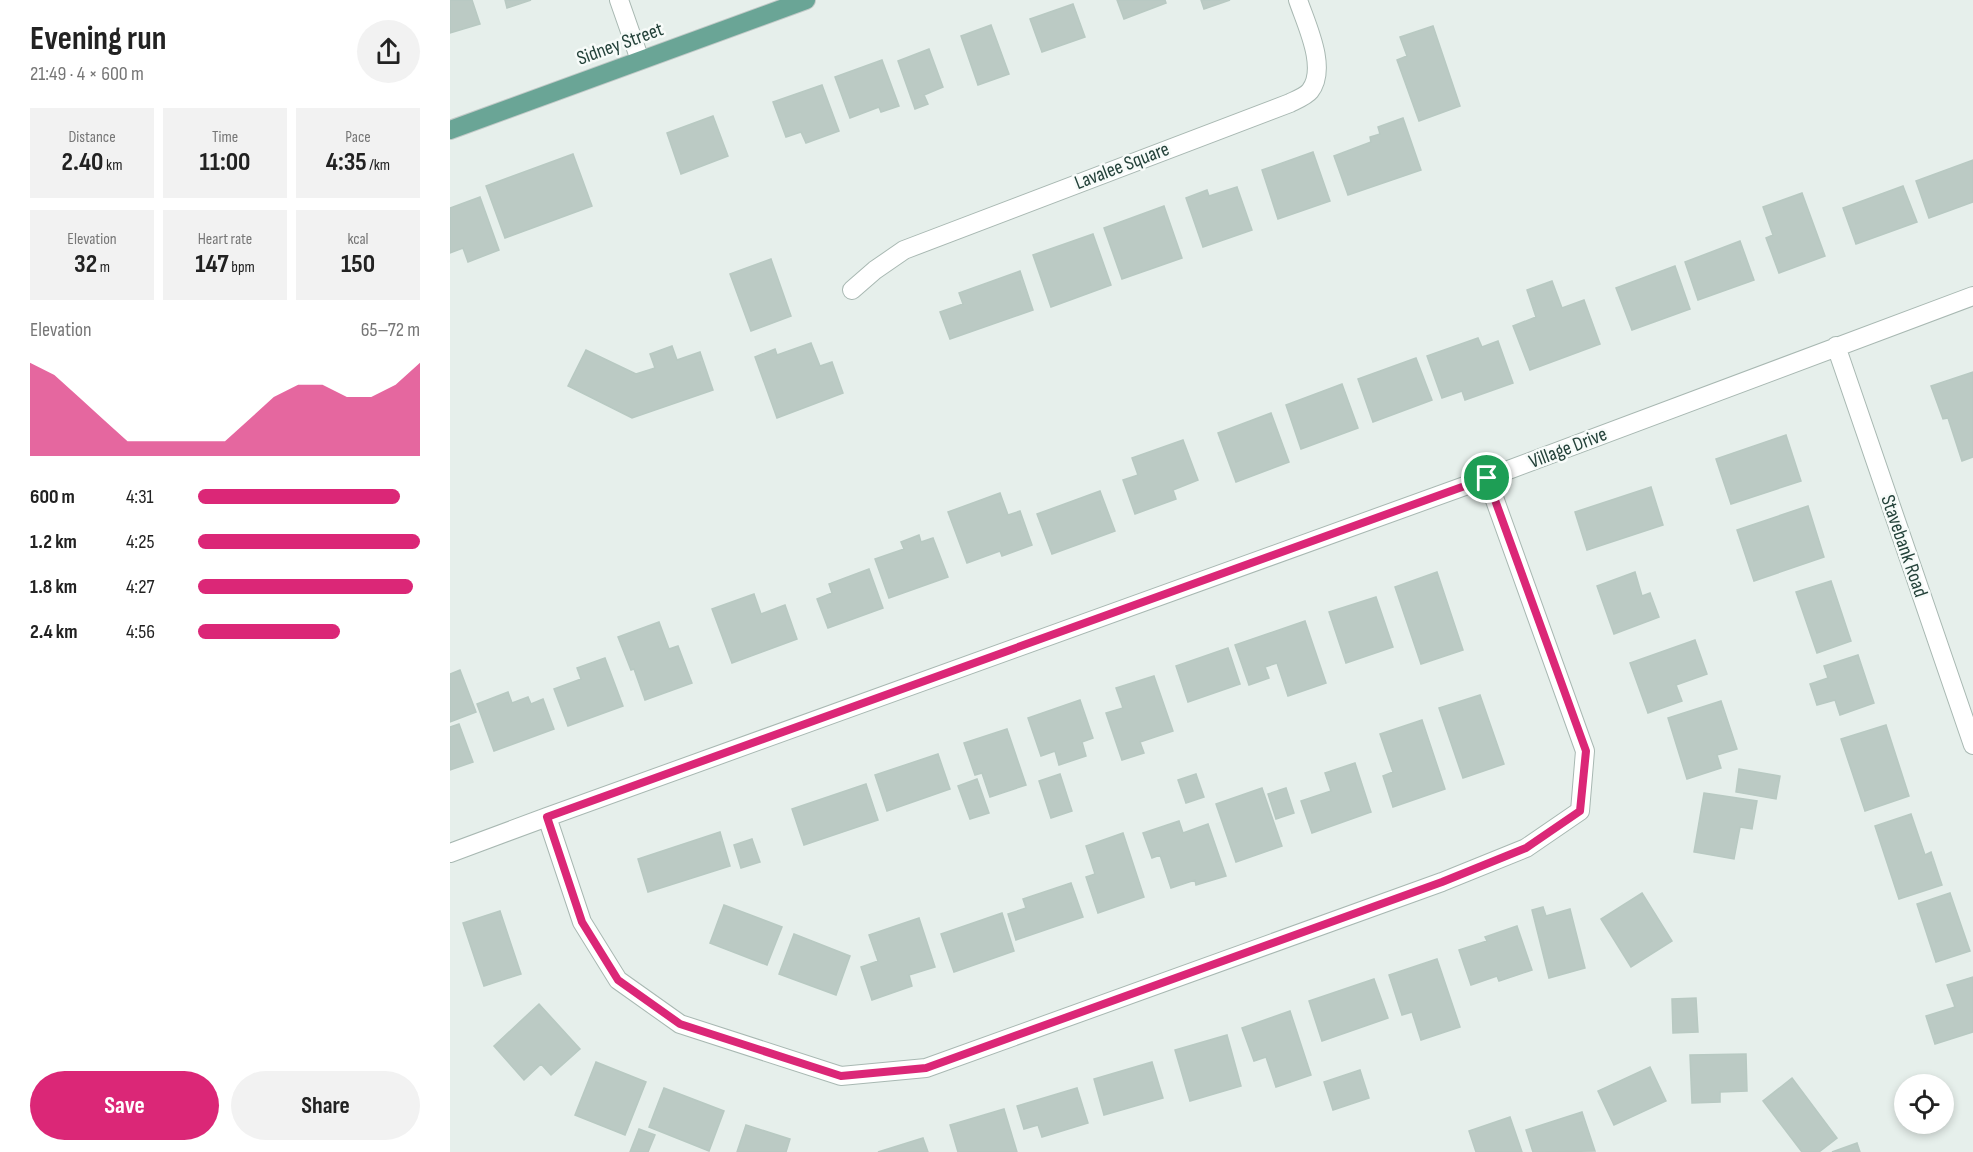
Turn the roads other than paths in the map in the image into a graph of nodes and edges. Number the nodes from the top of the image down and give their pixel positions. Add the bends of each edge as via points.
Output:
1 (620, 0) edge
2 (806, 0) edge
3 (1298, 0) edge
4 (640, 60) junction
5 (450, 130) edge
6 (852, 290) dead end
7 (1973, 296) edge
8 (1836, 346) junction
9 (1487, 478) junction
10 (1965, 698) edge
11 (1973, 745) edge
12 (547, 817) junction
13 (450, 853) edge

1 - 4 street
2 - 4 main road, Sidney Street
3 - 6 street, Lavalee Square via 1317,58 1318,72 1310,92 904,250
4 - 5 main road, Sidney Street
7 - 8 street, Village Drive
8 - 9 street, Village Drive
8 - 10 street, Stavebank Road
9 - 12 street, Village Drive
9 - 12 street via 1586,751 1580,811 1526,848 1442,882 926,1068 841,1076 680,1024 618,980 582,922
10 - 11 street, Stavebank Road
12 - 13 street, Village Drive

